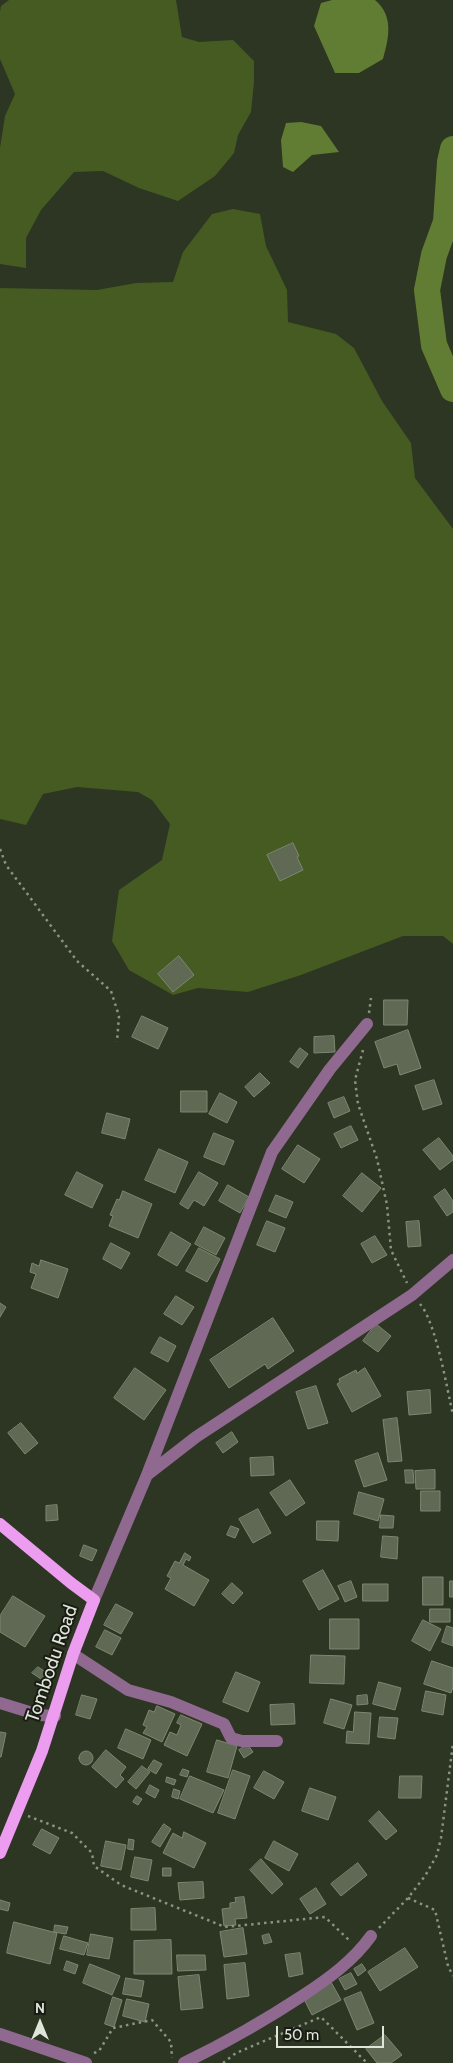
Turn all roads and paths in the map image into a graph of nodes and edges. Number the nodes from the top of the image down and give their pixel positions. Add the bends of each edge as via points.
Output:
1 (0, 849) edge
2 (371, 998) dead end
3 (367, 1024) joint
4 (117, 1042) dead end
5 (364, 1048) dead end
6 (453, 1260) edge
7 (412, 1295) junction
8 (453, 1415) edge
9 (147, 1475) junction
10 (0, 1524) edge
11 (94, 1600) junction
12 (73, 1654) junction
13 (0, 1703) edge
14 (55, 1716) junction
15 (277, 1741) dead end
16 (453, 1743) edge
17 (17, 1814) junction
18 (0, 1853) edge
19 (408, 1898) junction
20 (372, 1936) joint
21 (359, 1953) junction
22 (453, 1976) edge
23 (0, 2034) edge
24 (71, 2058) junction
25 (86, 2063) edge
26 (173, 2063) edge
27 (184, 2063) edge
28 (223, 2063) edge
29 (368, 2063) edge

1 - 4 path via 6,865 77,961 111,992 119,1016
2 - 3 path
3 - 9 street via 330,1069 272,1152
5 - 7 path via 355,1080 358,1104 387,1205 391,1250
6 - 7 street
7 - 8 path via 429,1320
7 - 9 street via 196,1437
9 - 11 street
10 - 11 main road, Tombodu Road
11 - 12 main road, Tombodu Road
12 - 14 main road, Tombodu Road
12 - 15 street via 128,1690 171,1702 224,1724 231,1738
13 - 14 street via 39,1715
14 - 17 main road, Tombodu Road
16 - 19 path via 437,1855
17 - 18 main road, Tombodu Road
17 - 21 path via 34,1816 72,1833 92,1853 94,1866 121,1885 185,1912 225,1927 325,1917
19 - 20 path
19 - 22 path via 435,1910
20 - 21 street
21 - 27 street via 264,2021
23 - 24 street
24 - 25 street
24 - 26 path via 99,2052 113,2028 152,2020 170,2042
28 - 29 path via 236,2053 321,2017

